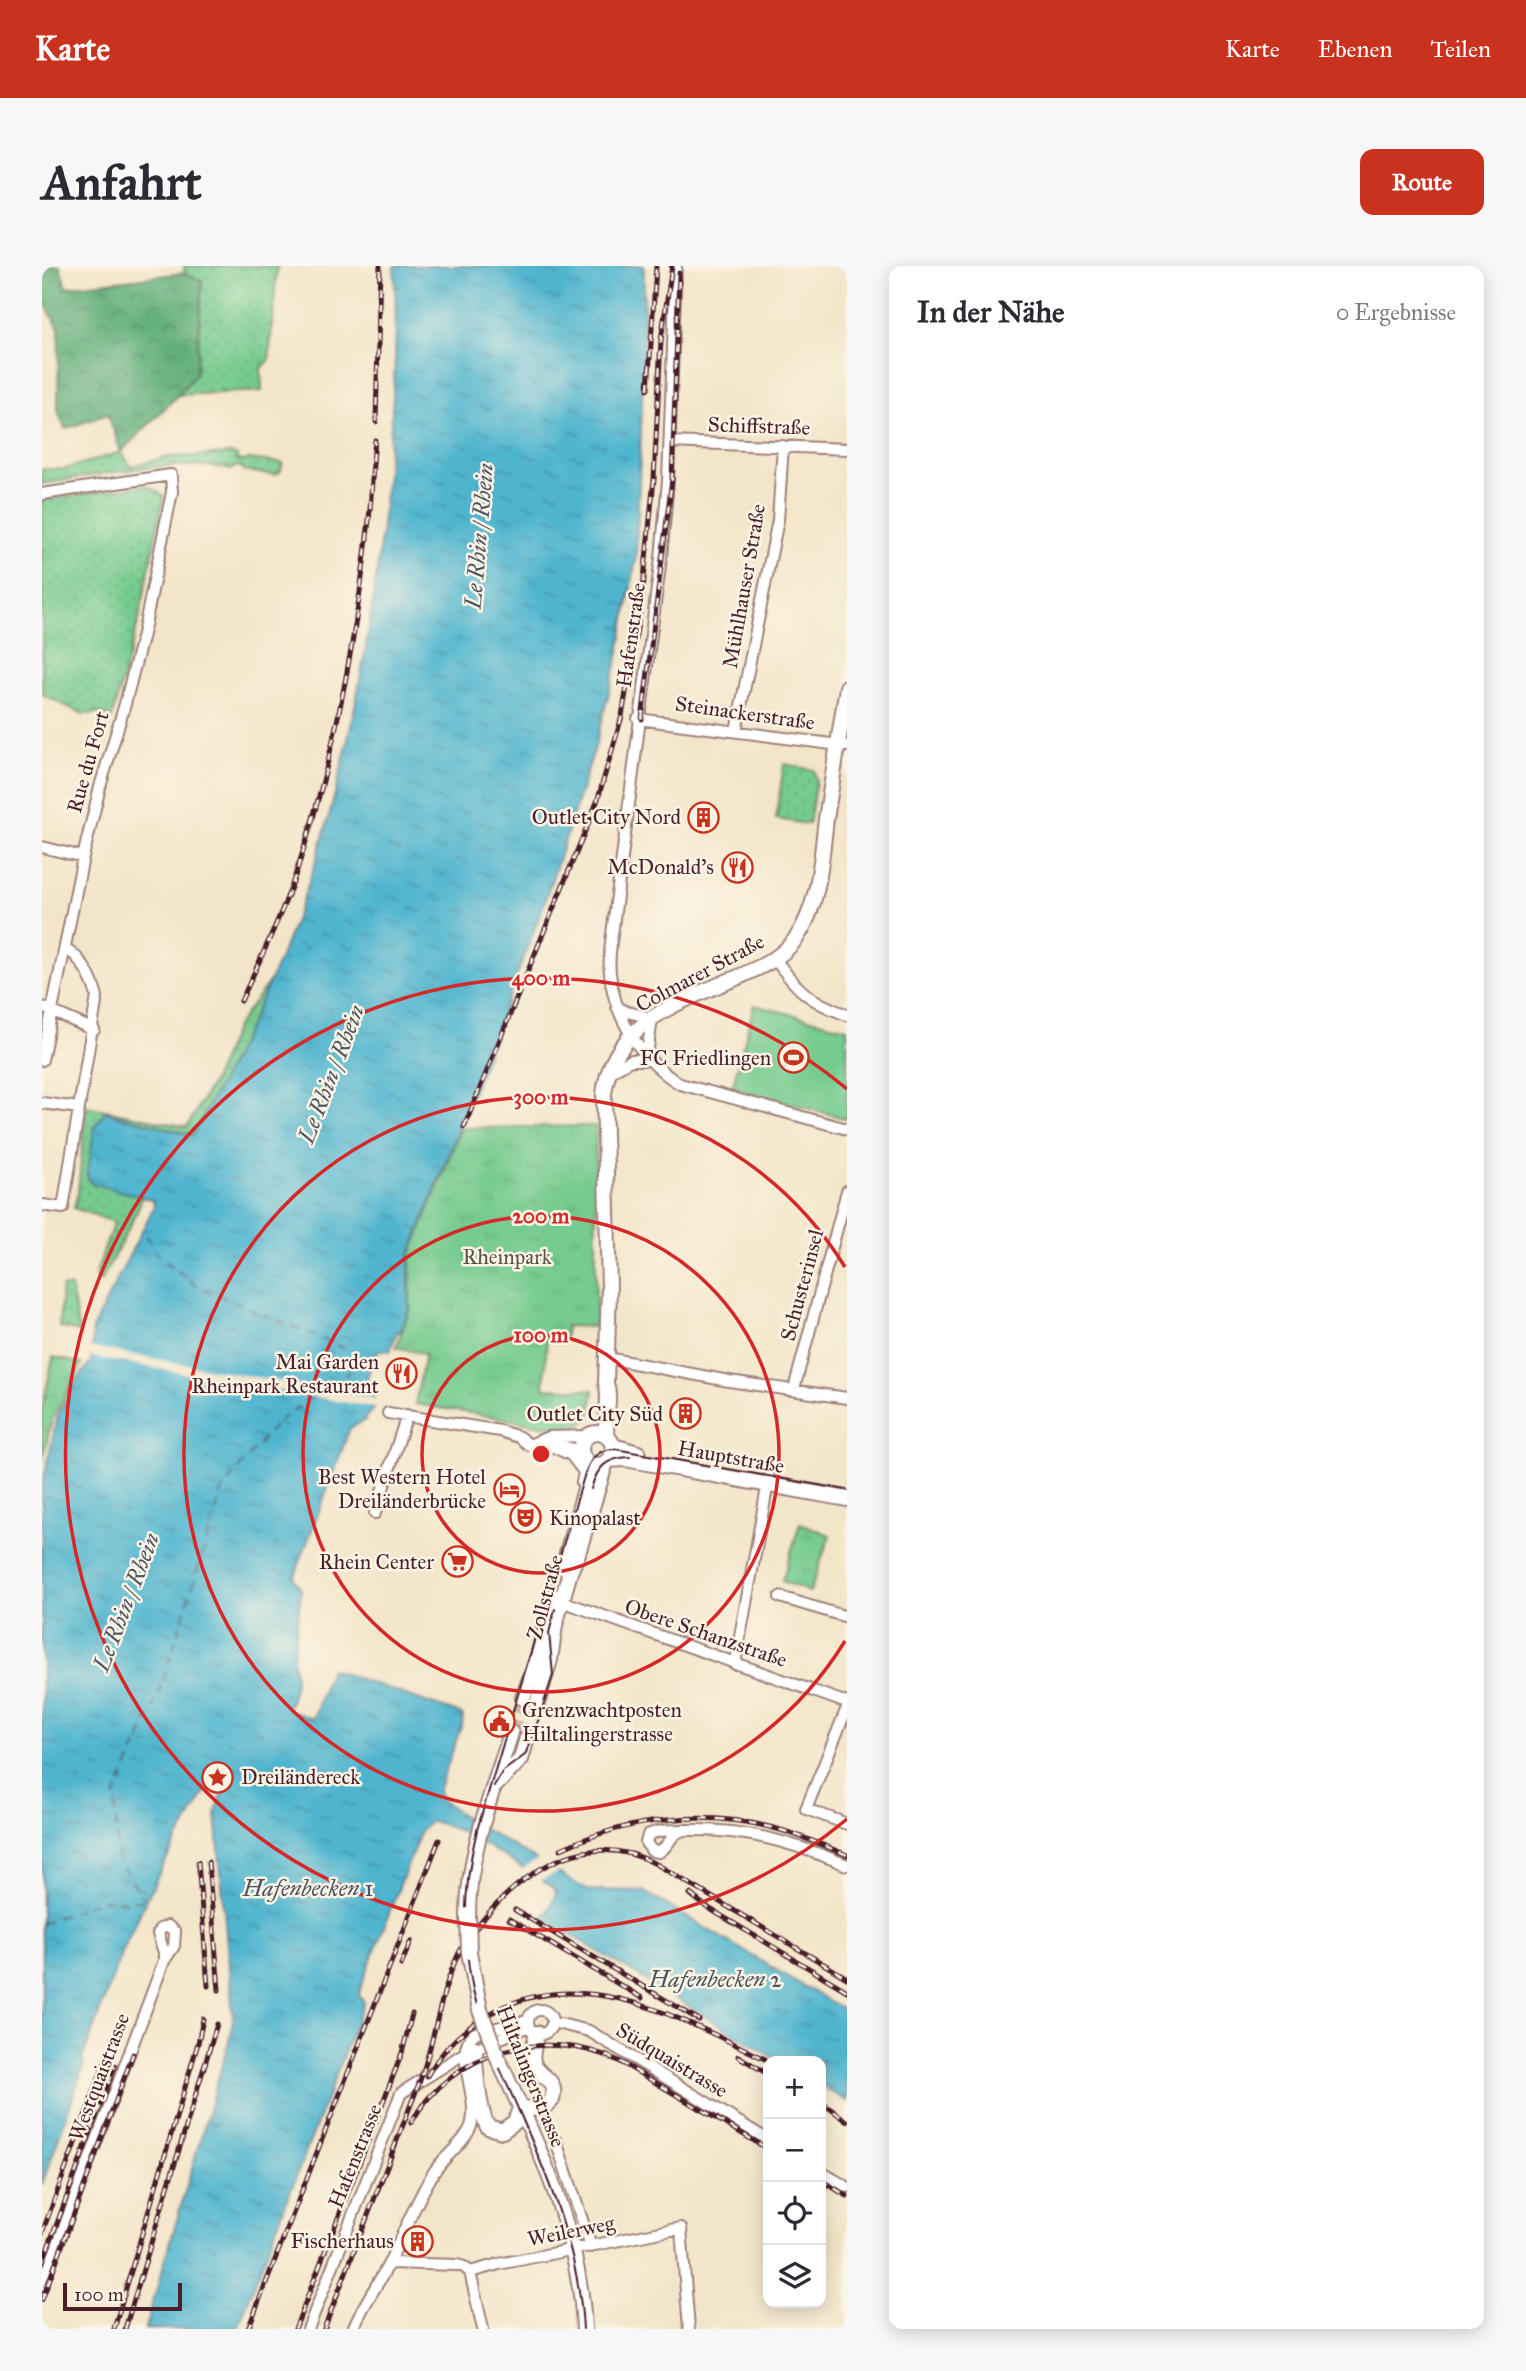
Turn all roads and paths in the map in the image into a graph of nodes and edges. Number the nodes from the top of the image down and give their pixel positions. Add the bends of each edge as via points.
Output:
1 (676, 266) edge
2 (670, 442) junction
3 (783, 446) junction
4 (847, 449) edge
5 (42, 494) edge
6 (847, 687) edge
7 (638, 719) junction
8 (736, 731) junction
9 (842, 746) edge
10 (42, 848) edge
11 (83, 857) junction
12 (65, 948) junction
13 (775, 959) junction
14 (617, 1006) junction
15 (47, 1010) edge
16 (847, 1015) edge
17 (652, 1018) junction
18 (94, 1030) junction
19 (631, 1034) junction
20 (42, 1059) edge
21 (649, 1060) junction
22 (608, 1073) junction
23 (42, 1103) edge
24 (79, 1108) junction
25 (847, 1129) edge
26 (847, 1191) edge
27 (42, 1205) edge
28 (607, 1358) junction
29 (794, 1389) junction
30 (847, 1398) edge
31 (388, 1413) dead end
32 (407, 1415) junction
33 (531, 1444) junction
34 (547, 1444) junction
35 (601, 1448) junction
36 (582, 1451) joint
37 (769, 1481) junction
38 (847, 1490) edge
39 (584, 1497) junction
40 (847, 1499) edge
41 (375, 1513) dead end
42 (780, 1597) dead end
43 (558, 1600) junction
44 (847, 1617) edge
45 (735, 1664) junction
46 (523, 1698) tunnel mouth
47 (537, 1704) tunnel mouth
48 (847, 1706) edge
49 (510, 1733) tunnel mouth
50 (527, 1738) tunnel mouth
51 (491, 1791) junction
52 (847, 1824) edge
53 (684, 1830) dead end
54 (847, 1865) edge
55 (164, 1961) dead end
56 (552, 2022) junction
57 (532, 2026) junction
58 (470, 2051) junction
59 (523, 2114) junction
60 (763, 2137) edge
61 (556, 2141) dead end
62 (826, 2175) edge
63 (847, 2187) edge
64 (591, 2246) junction
65 (574, 2249) junction
66 (389, 2263) junction
67 (470, 2273) junction
68 (42, 2286) edge
69 (308, 2329) edge
70 (353, 2329) edge
71 (482, 2329) edge
72 (584, 2329) edge
73 (689, 2329) edge

1 - 2 street, Hafenstraße
2 - 3 street, Schiffstraße
2 - 7 street, Hafenstraße via 661,558
3 - 4 street, Schiffstraße
3 - 8 street, Mühlhauser Straße via 778,520
5 - 11 street, Rue du Fort via 171,475 172,492 144,630
6 - 9 main road, Colmarer Straße
7 - 8 street, Steinackerstraße
7 - 14 street, Hafenstraße via 610,954
8 - 9 street, Steinackerstraße
9 - 13 main road, Colmarer Straße via 815,894 799,934
10 - 11 street
11 - 12 street, Rue du Fort
12 - 15 street, Rue du Fort
12 - 18 street via 75,954 94,985
13 - 16 street via 799,990
13 - 17 main road, Colmarer Straße
14 - 17 street
14 - 19 street, Hafenstraße
15 - 18 street
15 - 20 street, Rue du Fort
17 - 19 main road, Colmarer Straße
17 - 21 street
18 - 24 street
19 - 21 street
19 - 22 main road, Colmarer Straße
21 - 22 street via 631,1060
21 - 25 street via 680,1084
22 - 28 main road, Colmarer Straße via 604,1094
23 - 24 street
24 - 27 street via 63,1209
26 - 29 street, Schusterinsel
28 - 29 street
28 - 35 main road, Colmarer Straße
29 - 30 street
31 - 32 street
32 - 33 street via 500,1431
32 - 41 street
33 - 34 street
33 - 35 street, Hauptstraße via 548,1437
34 - 36 street
34 - 39 street via 578,1462 584,1472
35 - 36 main road via 585,1459
35 - 37 main road, Hauptstraße via 625,1459
35 - 39 main road, Zollstraße
35 - 43 main road, Zollstraße
37 - 38 main road, Hauptstraße
37 - 40 main road, Hauptstraße
37 - 45 street
39 - 43 main road, Zollstraße
42 - 44 street
43 - 45 street, Obere Schanzstraße
43 - 46 main road, Zollstraße via 544,1625
43 - 47 main road, Zollstraße via 550,1660
45 - 48 street, Obere Schanzstraße
48 - 52 street via 806,1809
49 - 51 main road, Hiltalingerstrasse
50 - 51 main road, Hiltalingerstrasse via 521,1759
51 - 59 main road, Hiltalingerstrasse, bridge via 468,1892 470,1964 487,2033
53 - 54 street via 759,1835
55 - 68 street, Westquaistrasse
56 - 57 street via 547,2031
56 - 57 street, Südquaistrasse via 542,2010 533,2013
56 - 60 street, Südquaistrasse via 589,2031
57 - 58 street, Hafenstrasse
57 - 59 main road via 534,2065 551,2083 554,2095 542,2109
58 - 59 main road via 488,2127 502,2131
58 - 66 street via 474,2110 470,2130 436,2169
58 - 69 street, Hafenstrasse via 400,2096
59 - 65 main road, Hiltalingerstrasse
61 - 64 street
62 - 63 street
64 - 65 street, Weilerweg
64 - 73 street, Weilerweg via 681,2228
65 - 67 street, Weilerweg
65 - 72 main road, Hiltalingerstrasse
66 - 67 street via 457,2265
66 - 70 street
67 - 71 street

